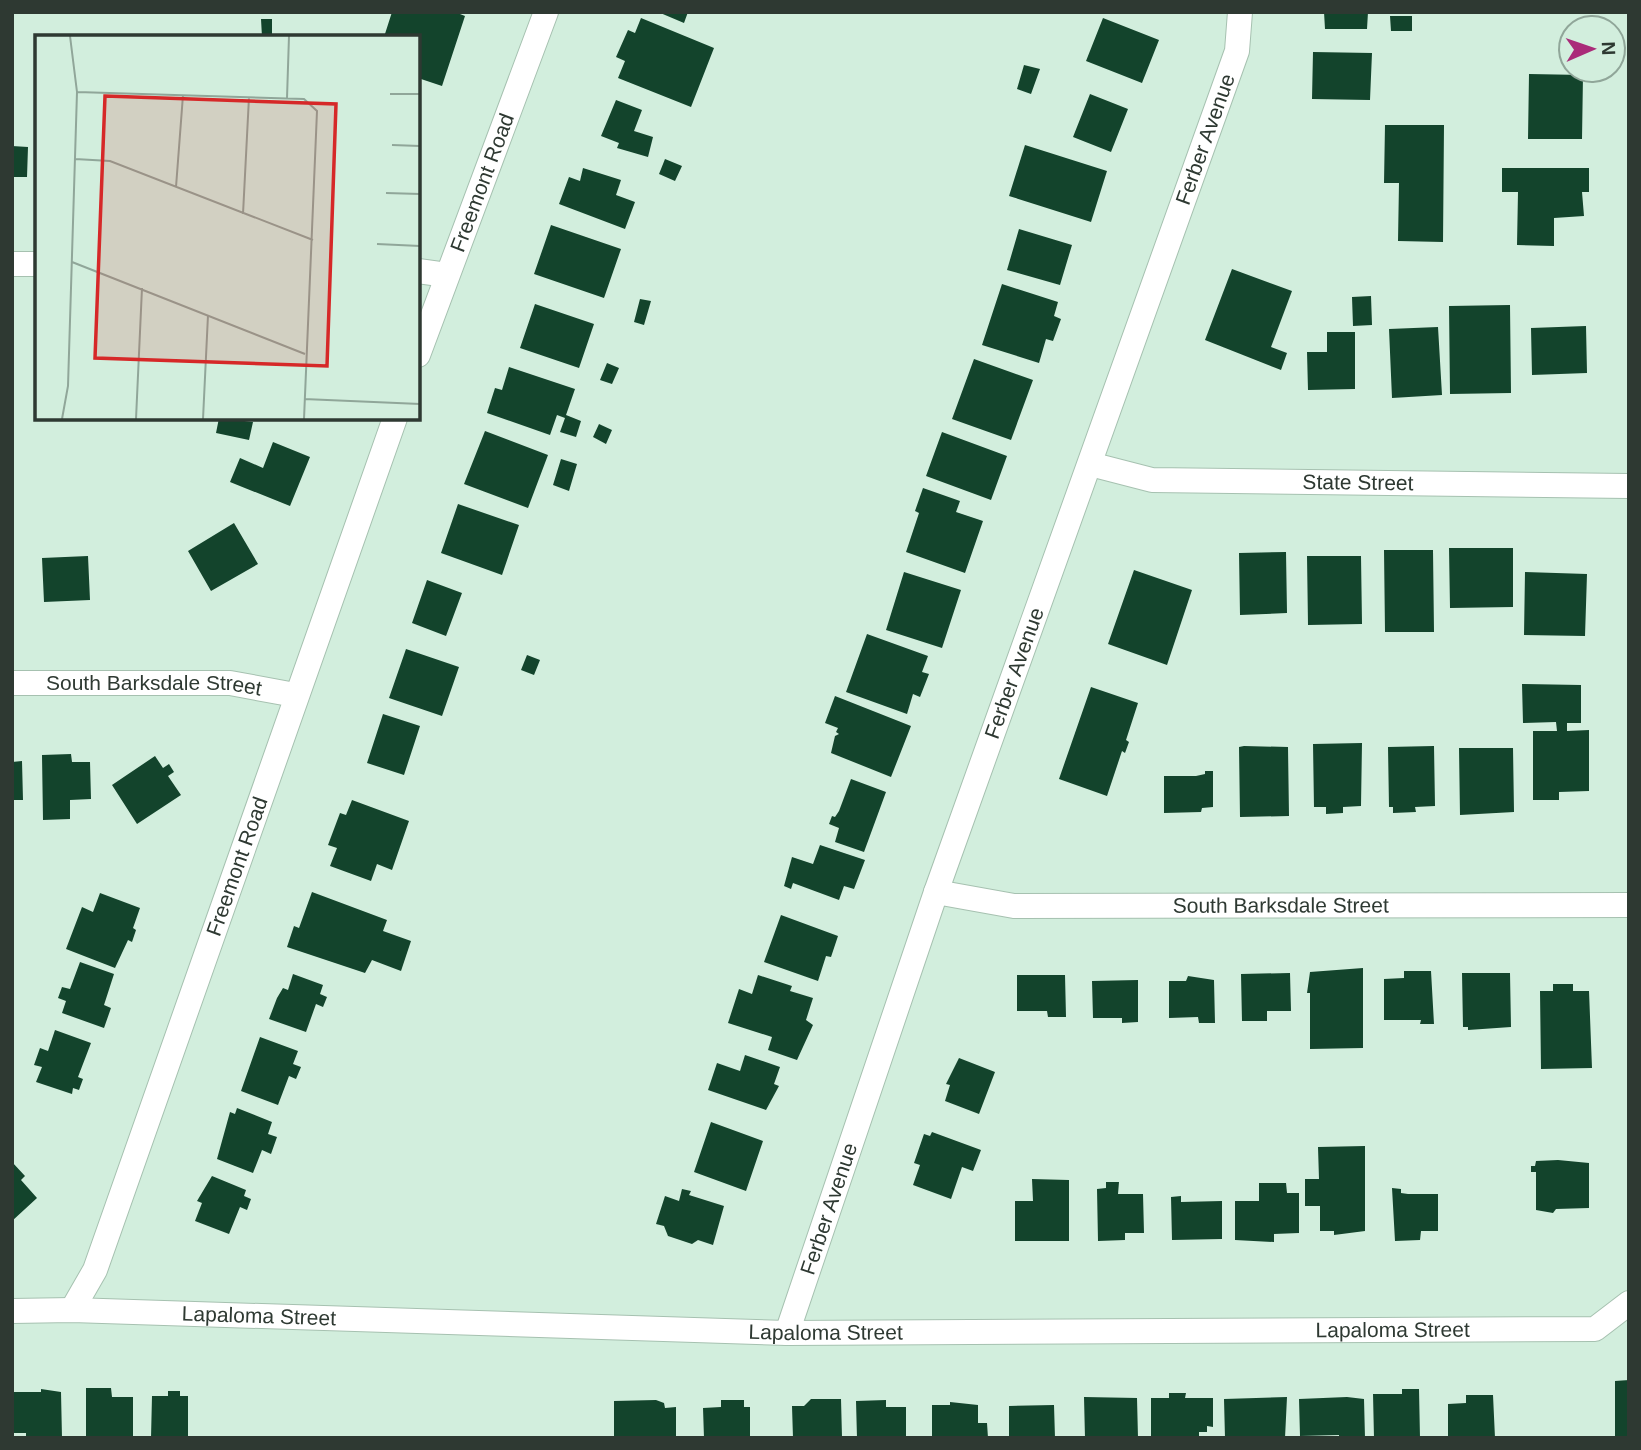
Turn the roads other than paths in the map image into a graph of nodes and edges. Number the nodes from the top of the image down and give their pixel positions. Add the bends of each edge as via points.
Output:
1 (545, 12) edge
2 (1240, 12) edge
3 (12, 264) edge
4 (35, 264) edge
5 (420, 271) edge
6 (447, 275) junction
7 (420, 349) edge
8 (394, 420) edge
9 (1090, 464) junction
10 (1629, 486) edge
11 (12, 683) edge
12 (295, 695) junction
13 (936, 892) junction
14 (1629, 905) edge
15 (1629, 1303) edge
16 (72, 1310) junction
17 (12, 1311) edge
18 (786, 1333) junction

1 - 6 street, Freemont Road
2 - 9 street, Ferber Avenue via 1237,51
3 - 4 street
5 - 6 street
6 - 7 street, Freemont Road
8 - 12 street, Freemont Road
9 - 10 street, State Street via 1152,480
9 - 13 street, Ferber Avenue
11 - 12 street, South Barksdale Street via 230,683
12 - 16 street, Freemont Road via 95,1270
13 - 14 street, South Barksdale Street via 1014,906
13 - 18 street, Ferber Avenue
15 - 18 street, Lapaloma Street via 1595,1329
16 - 17 street, Lapaloma Street
16 - 18 street, Lapaloma Street

